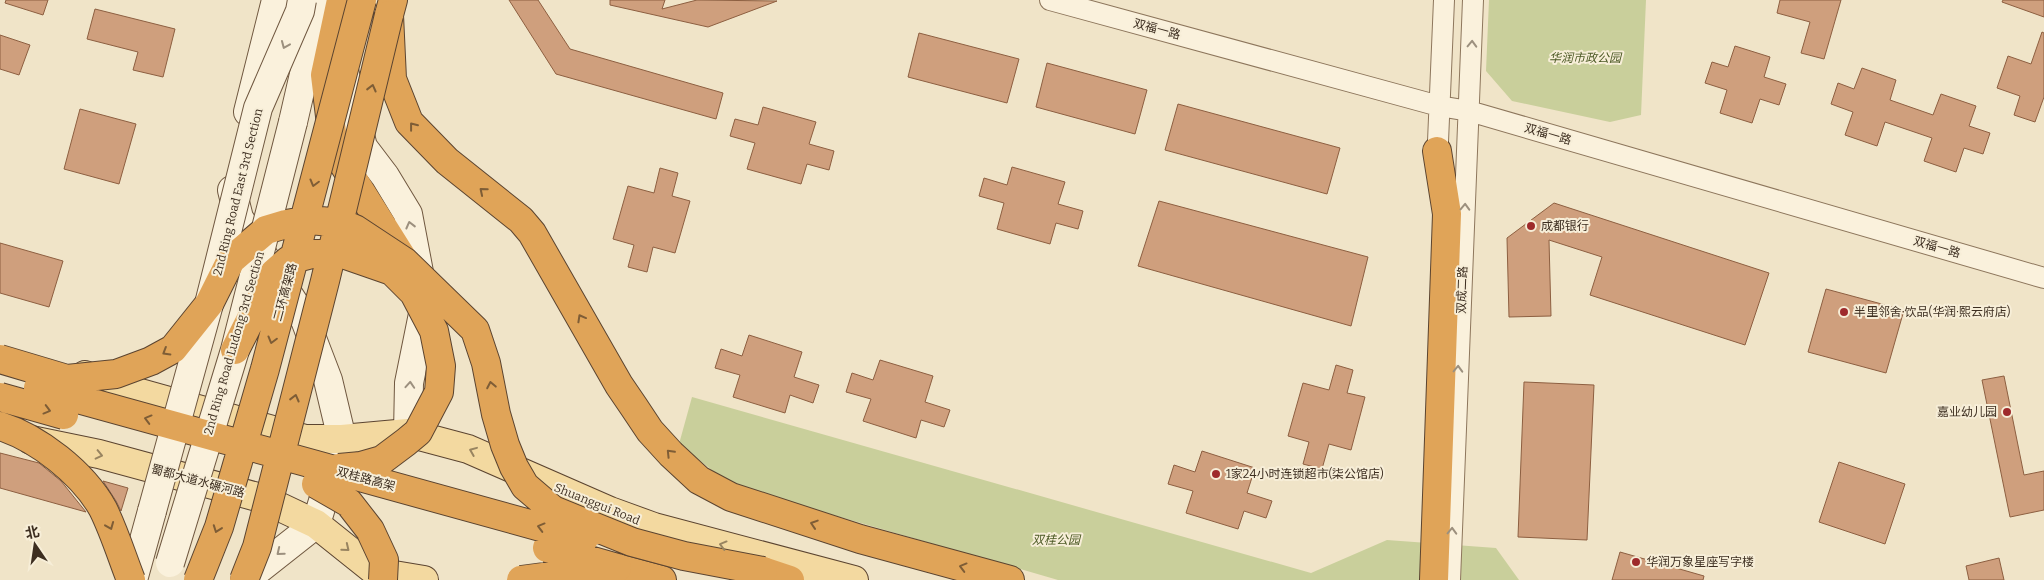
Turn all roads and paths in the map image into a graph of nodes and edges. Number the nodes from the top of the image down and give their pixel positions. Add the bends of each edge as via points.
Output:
1 (276, 0) edge
2 (302, 0) edge
3 (321, 0) edge
4 (341, 0) edge
5 (353, 0) edge
6 (362, 0) edge
7 (1050, 0) edge
8 (1444, 0) edge
9 (1473, 0) edge
10 (391, 8) edge
11 (1439, 106) junction
12 (1469, 111) junction
13 (1437, 151) junction
14 (405, 262) junction
15 (2044, 278) edge
16 (209, 304) junction
17 (0, 348) edge
18 (235, 350) junction
19 (0, 359) edge
20 (0, 378) edge
21 (0, 397) edge
22 (0, 426) edge
23 (408, 433) junction
24 (0, 434) edge
25 (342, 439) junction
26 (323, 477) junction
27 (592, 503) junction
28 (553, 510) junction
29 (316, 524) junction
30 (622, 556) junction
31 (763, 572) junction
32 (168, 574) edge
33 (376, 578) edge
34 (132, 580) edge
35 (198, 580) edge
36 (245, 580) edge
37 (424, 580) edge
38 (521, 580) edge
39 (567, 580) edge
40 (646, 580) edge
41 (662, 580) edge
42 (732, 580) edge
43 (790, 580) edge
44 (854, 580) edge
45 (1010, 580) edge
46 (1421, 580) edge
47 (1434, 580) edge
48 (1450, 580) edge

1 - 25 main road via 230,182 238,218 305,320 328,380
2 -> 16 main road, 2nd Ring Road East 3rd Section, bridge via 258,108
3 - 18 main road, 2nd Ring Road Ludong 3rd Section, bridge
4 - 14 highway, bridge via 325,74 334,149
23 -> 5 main road via 409,383 425,304 408,214 385,176 362,148 342,62
6 -> 35 highway, 二环高架路, bridge via 265,368 218,527
7 - 11 street, 双福一路
8 - 11 street
12 -> 9 street, 双成二路
36 -> 10 highway, bridge via 262,528
45 -> 10 highway, bridge via 860,539 731,497 700,480 683,466 650,431 619,385 532,233 521,220 428,144 409,122 392,79
11 - 12 street, 双福一路
11 - 13 street
12 - 15 street, 双福一路
48 -> 12 street, 双成二路
13 - 46 street
13 - 47 highway via 1448,214
14 - 16 highway, bridge via 355,229 340,223 310,220 286,224 266,230 232,260
28 -> 14 highway, bridge via 525,486 514,467 502,437 486,363 475,330
16 -> 19 highway, bridge via 173,349 116,374 67,379
16 - 34 main road, 2nd Ring Road East 3rd Section, bridge
17 - 25 main road via 115,386 305,439
18 - 26 highway, bridge via 274,273 289,260 312,254 343,254 392,271 414,293 434,331 441,366 439,392 418,432 382,460
18 - 32 main road, 2nd Ring Road Ludong 3rd Section, bridge
26 -> 20 highway, 双桂路高架, bridge
21 -> 26 highway, 双桂路高架, bridge
22 -> 34 highway, bridge via 53,455 85,482 103,509
23 - 25 main road, Shuanggui Road
27 -> 23 main road, Shuanggui Road via 468,449
24 -> 29 main road, 蜀都大道水碾河路 via 99,454 261,498
25 - 29 main road
26 - 30 highway, 双桂路高架, bridge
26 - 33 highway, bridge via 349,502 370,530 384,560
27 - 39 main road
44 -> 27 main road, Shuanggui Road via 654,527
28 - 30 highway, bridge
28 - 31 highway, bridge via 632,542
29 -> 33 main road, 蜀都大道水碾河路
29 -> 36 main road
30 - 31 highway, bridge
30 - 38 highway, bridge
30 - 40 highway
30 - 41 highway, 双桂路高架
30 - 42 highway, 双桂路高架
31 - 43 highway
33 - 37 main road

